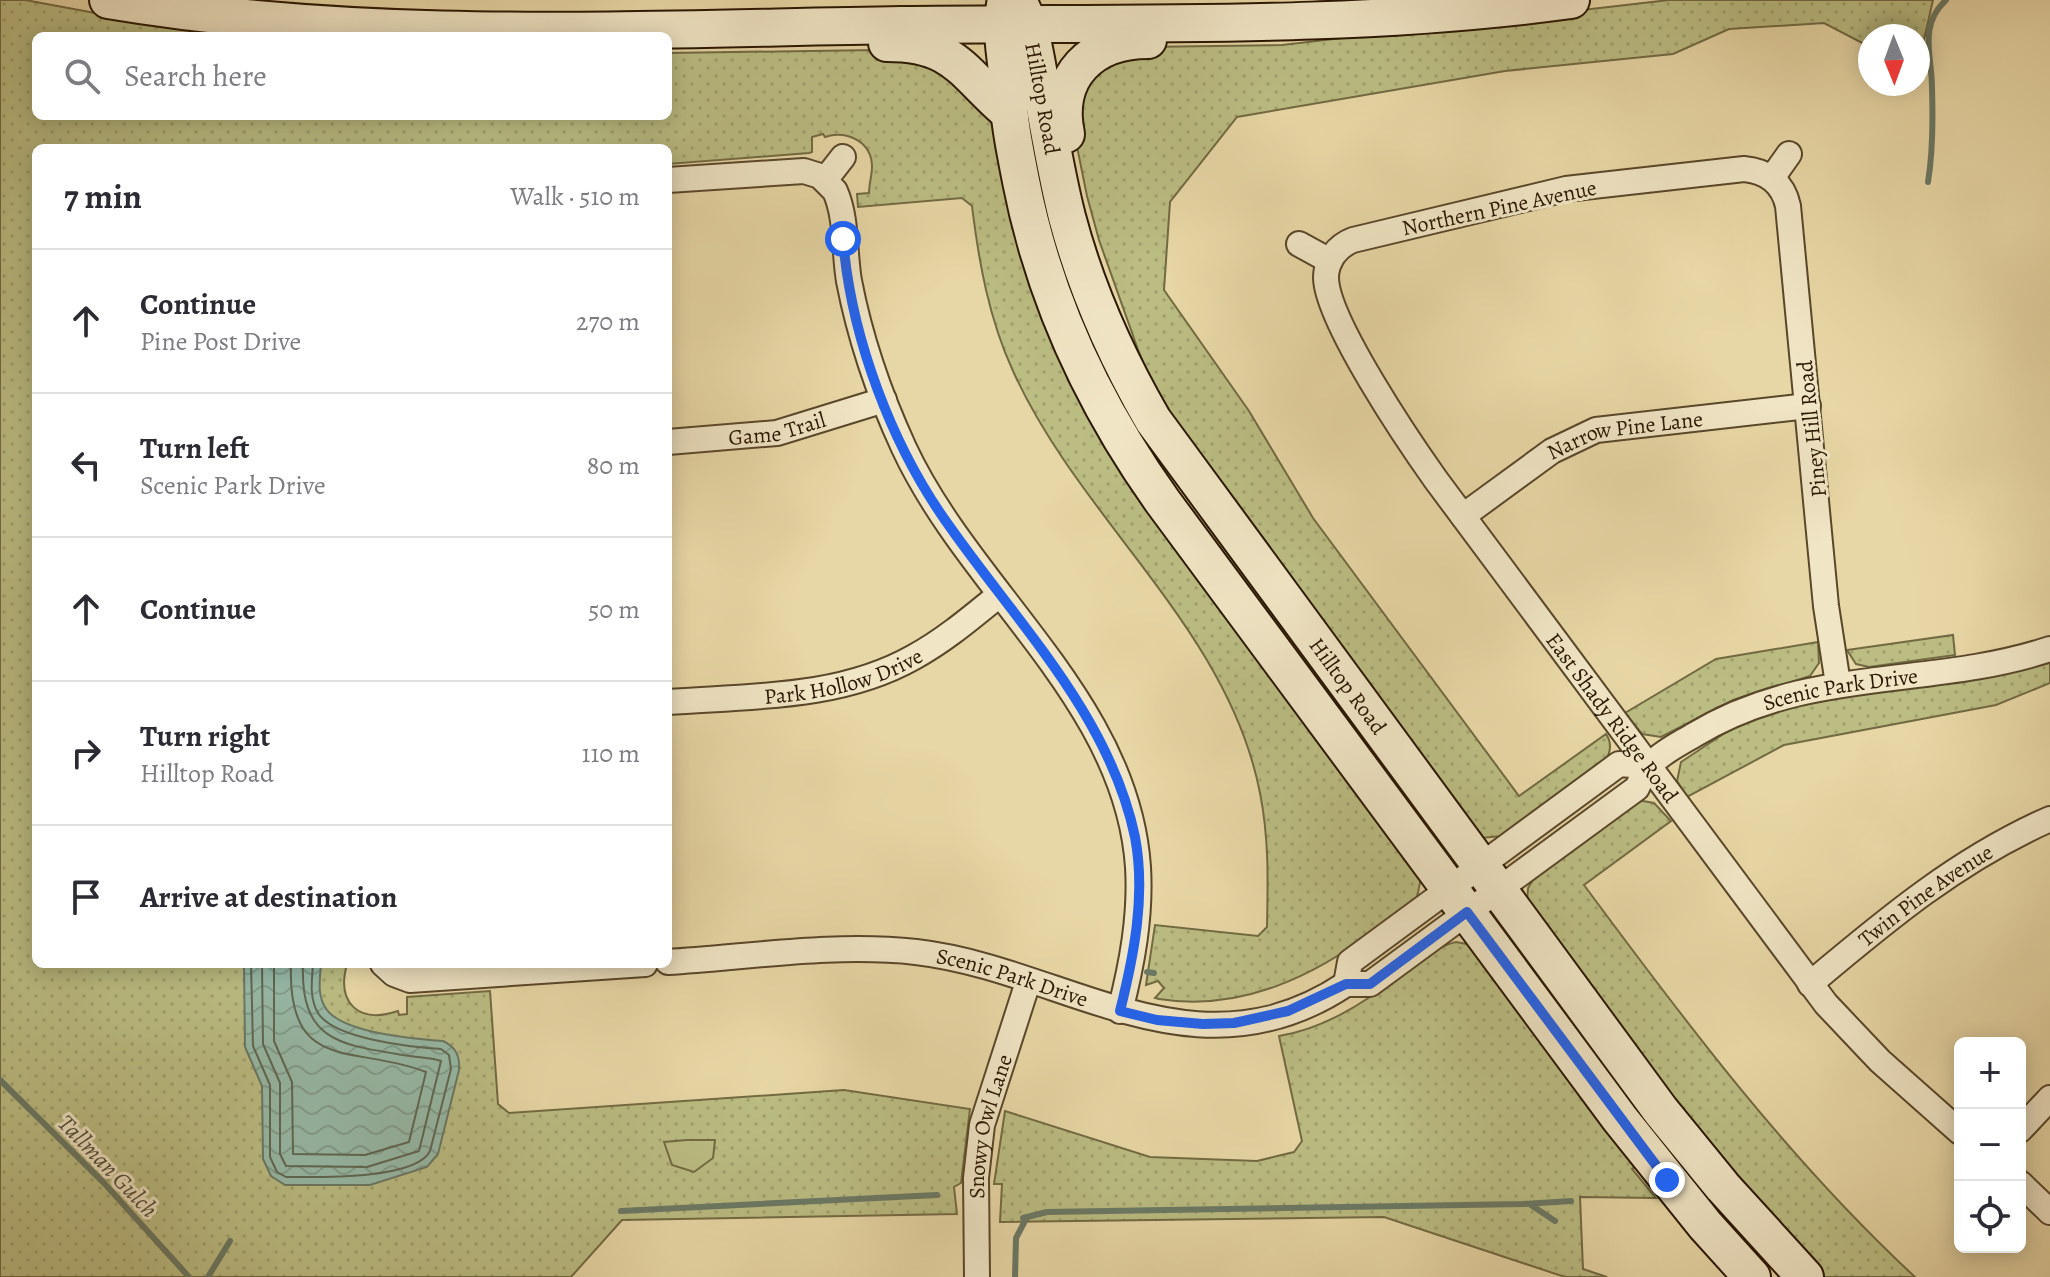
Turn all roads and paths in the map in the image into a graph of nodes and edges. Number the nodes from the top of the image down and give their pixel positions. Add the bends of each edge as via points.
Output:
1 (108, 0) edge
2 (1571, 0) edge
3 (1013, 12) edge
4 (1301, 20) junction
5 (554, 32) edge
6 (672, 33) edge
7 (672, 39) edge
8 (1007, 111) junction
9 (1789, 154) dead end
10 (843, 157) dead end
11 (1772, 178) junction
12 (672, 180) edge
13 (825, 180) junction
14 (1299, 244) dead end
15 (1330, 261) junction
16 (1087, 281) junction
17 (884, 400) junction
18 (1808, 406) junction
19 (672, 442) edge
20 (1463, 516) junction
21 (999, 595) junction
22 (2050, 649) edge
23 (1838, 684) junction
24 (672, 702) edge
25 (1646, 766) junction
26 (2050, 819) edge
27 (1488, 879) junction
28 (1458, 900) junction
29 (672, 962) edge
30 (586, 968) edge
31 (381, 973) edge
32 (1028, 982) junction
33 (1810, 984) junction
34 (1120, 1011) junction
35 (2050, 1098) edge
36 (2026, 1124) edge
37 (1954, 1127) edge
38 (2026, 1189) edge
39 (2050, 1212) edge
40 (977, 1277) edge
41 (1752, 1277) edge
42 (1805, 1277) edge

1 - 5 main road, Hilltop Road via 261,20
2 - 4 main road via 1440,14
3 - 4 main road
3 - 6 main road, Hilltop Road
3 - 8 main road, Hilltop Road
3 - 16 main road, Hilltop Road
4 - 16 main road via 1271,38 1128,40 1103,48 1079,65 1068,84 1063,113 1090,243
7 - 8 main road via 684,45 911,44 961,64
8 - 28 main road, Hilltop Road via 1049,289 1103,410 1153,488
9 - 11 street
10 - 13 street
11 - 15 street, Northern Pine Avenue via 1744,169 1566,189 1353,240 1340,246
11 - 18 street, Piney Hill Road via 1788,206
12 - 13 street via 800,171
13 - 17 street via 839,201 851,290
14 - 15 street
15 - 20 street, East Shady Ridge Road via 1327,285 1361,361 1405,436
16 - 27 main road, Hilltop Road via 1117,356 1163,436
17 - 19 street, Game Trail via 796,429
17 - 21 street via 921,482
18 - 20 street, Narrow Pine Lane via 1596,430 1552,451
18 - 23 street, Piney Hill Road
20 - 25 street, East Shady Ridge Road
21 - 24 street, Park Hollow Drive via 918,655 866,678 799,693
21 - 34 street via 1095,728 1123,790 1135,838 1139,890
22 - 23 street, Scenic Park Drive
23 - 25 street, Scenic Park Drive via 1743,709
25 - 27 street, Scenic Park Drive via 1619,764
25 - 33 street, East Shady Ridge Road
26 - 33 street, Twin Pine Avenue via 1946,875
27 - 28 street, Scenic Park Drive
27 - 42 main road, Hilltop Road via 1689,1148
28 - 34 street, Scenic Park Drive via 1370,984 1346,984 1288,1011 1234,1023 1180,1023
28 - 41 main road, Hilltop Road via 1656,1166
29 - 32 street, Scenic Park Drive via 896,950 950,958
30 - 31 street via 410,980
32 - 34 street, Scenic Park Drive
32 - 40 street, Snowy Owl Lane via 982,1125 976,1178
33 - 37 street, East Shady Ridge Road via 1865,1047
35 - 36 street
38 - 39 street

